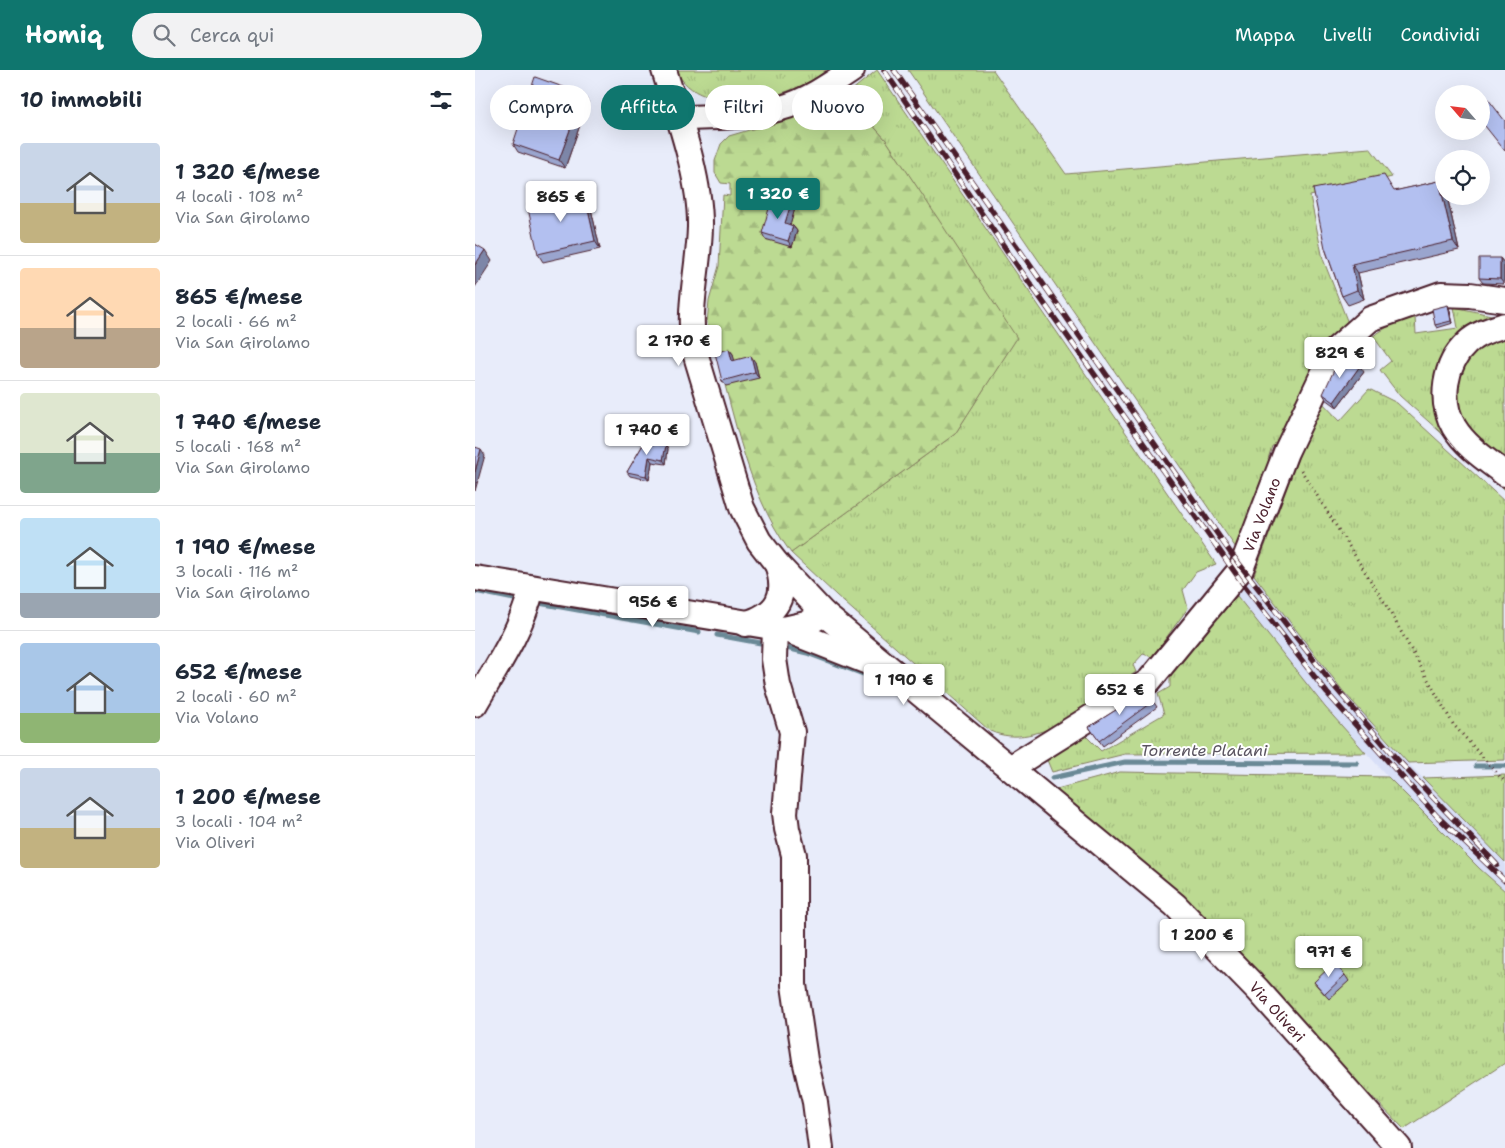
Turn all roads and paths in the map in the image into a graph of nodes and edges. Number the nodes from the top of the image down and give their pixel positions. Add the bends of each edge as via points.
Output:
1 (664, 70) edge
2 (852, 70) edge
3 (668, 85) edge
4 (695, 117) edge
5 (681, 130) edge
6 (1505, 300) edge
7 (1505, 326) edge
8 (1505, 474) edge
9 (1305, 475) dead end
10 (777, 564) junction
11 (475, 578) edge
12 (532, 588) junction
13 (824, 614) junction
14 (745, 624) junction
15 (780, 629) junction
16 (895, 673) junction
17 (475, 704) edge
18 (1010, 768) junction
19 (1504, 782) edge
20 (821, 1148) edge
21 (1399, 1148) edge

1 - 3 street, Via Oliveri
2 - 4 street via 819,92 782,108 739,116
5 - 10 street, Via Oliveri via 697,192 700,226 691,313 694,349 742,508 759,541
6 - 18 street, Via Volano via 1470,294 1441,294 1370,320 1334,351 1286,452 1241,569 1149,681
7 - 8 street via 1467,342 1455,356 1445,389 1446,409 1455,428 1471,449
9 - 19 path via 1386,605 1453,724
10 - 13 street, Via Oliveri
10 - 14 street via 782,579 778,602 760,619
11 - 12 street
12 - 14 street
12 - 17 street via 516,634
13 - 15 street via 805,624
13 - 16 street, Via Oliveri
14 - 15 street
15 - 16 street
15 - 20 street via 774,659 792,732 785,813 794,855 794,985
16 - 18 street, Via Oliveri
18 - 21 street, Via Oliveri via 1175,905 1258,990

